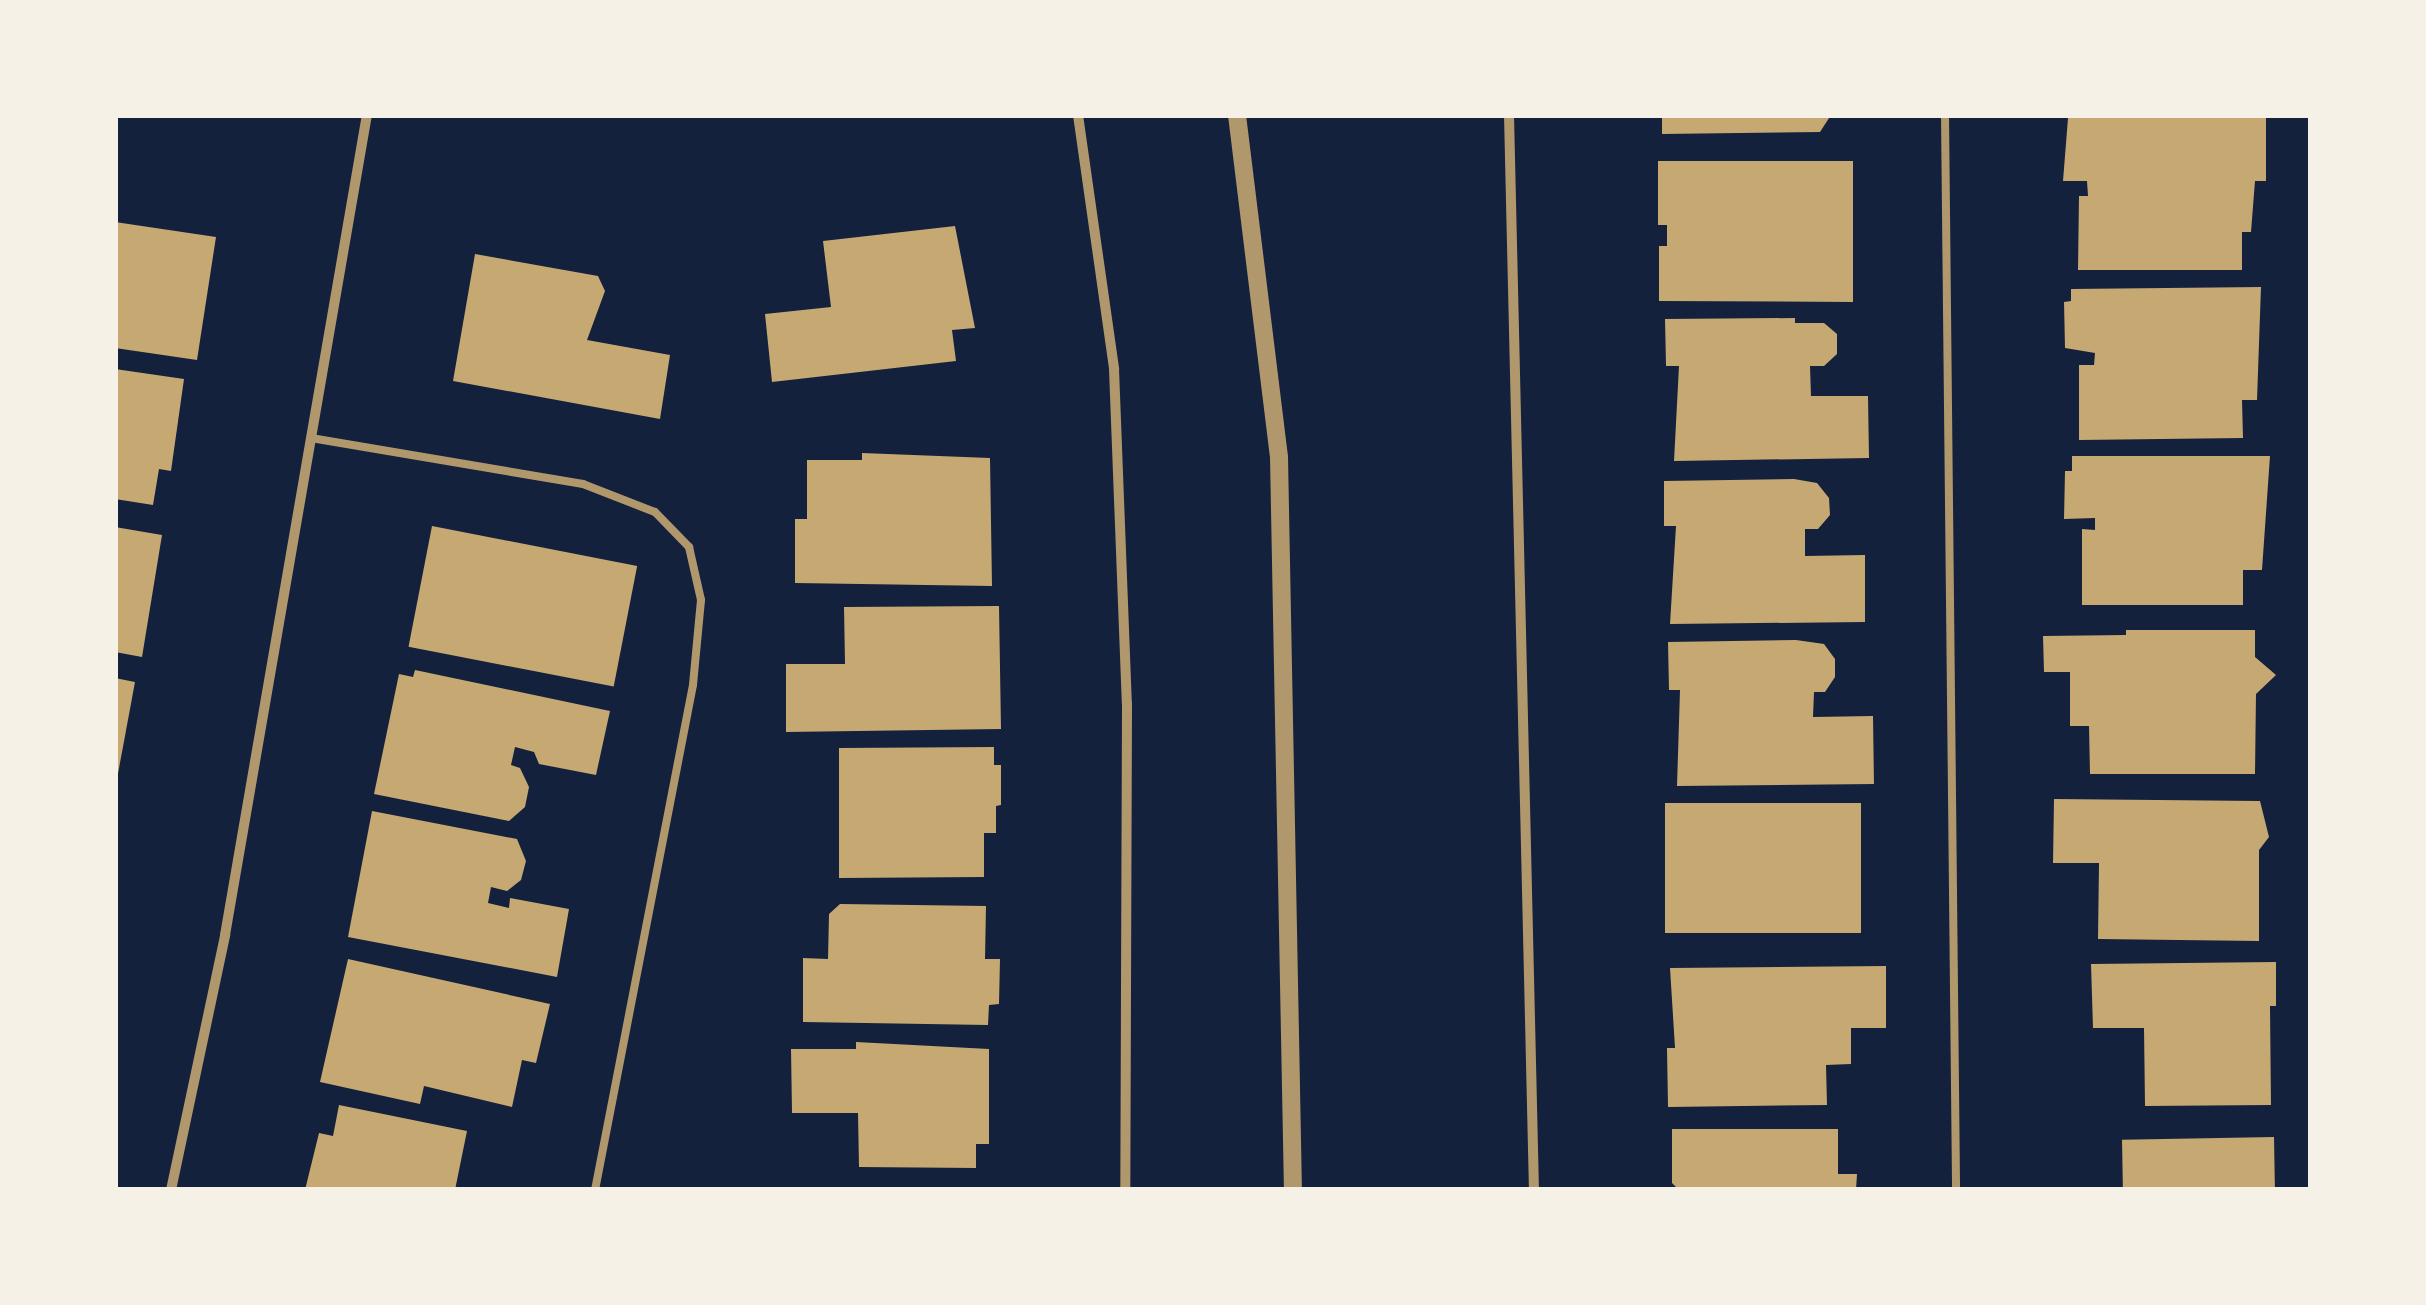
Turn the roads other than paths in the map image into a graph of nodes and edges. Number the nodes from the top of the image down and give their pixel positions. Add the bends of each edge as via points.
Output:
1 (366, 115) edge
2 (1078, 115) edge
3 (1237, 115) edge
4 (1509, 115) edge
5 (1945, 115) edge
6 (311, 438) junction
7 (171, 1190) edge
8 (595, 1190) edge
9 (1125, 1190) edge
10 (1292, 1190) edge
11 (1534, 1190) edge
12 (1956, 1190) edge

1 - 6 street
2 - 9 street via 1114,368 1126,704
3 - 10 street via 1280,457
4 - 11 street
5 - 12 lane
6 - 7 street via 225,935
6 - 8 lane via 583,484 655,512 688,547 701,600 693,685

